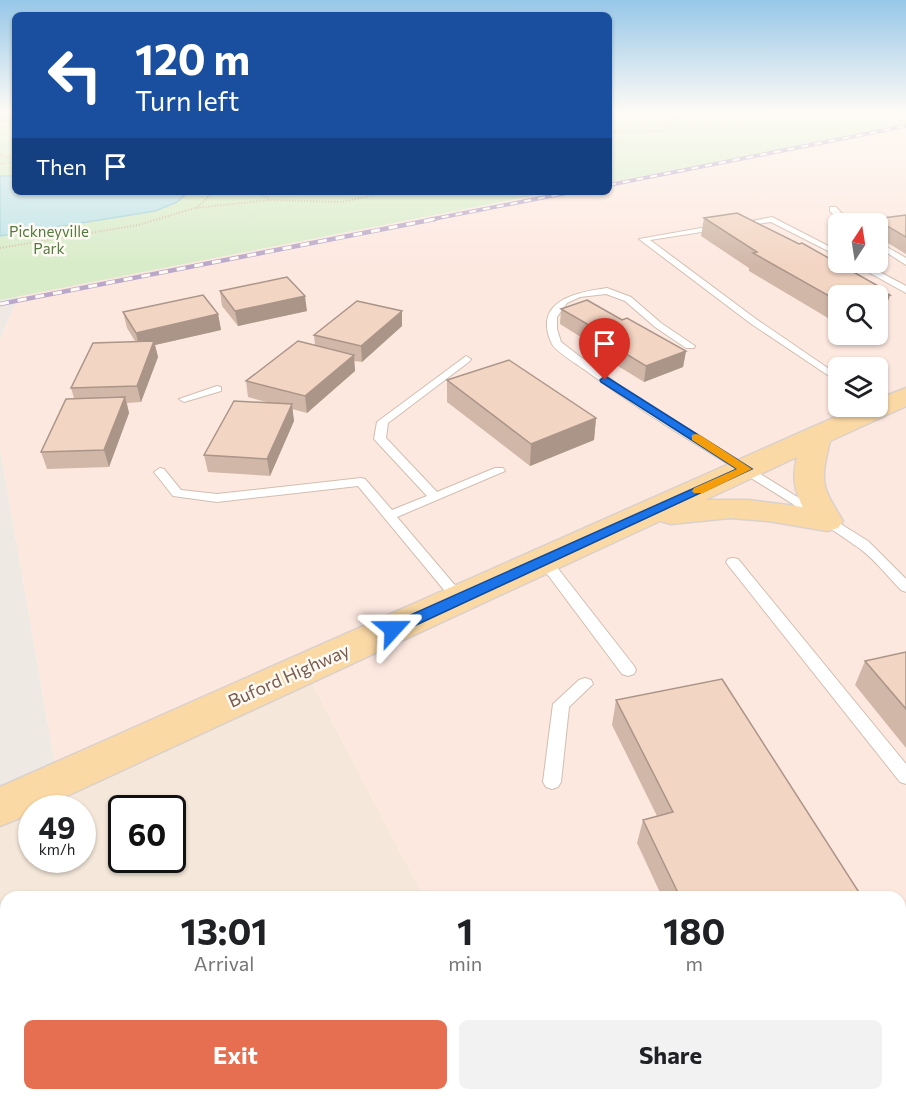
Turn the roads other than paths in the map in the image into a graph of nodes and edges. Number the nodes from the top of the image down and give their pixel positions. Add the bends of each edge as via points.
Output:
1 (833, 209) dead end
2 (837, 213) edge
3 (828, 249) edge
4 (888, 250) edge
5 (906, 262) edge
6 (874, 273) edge
7 (906, 290) edge
8 (690, 346) dead end
9 (466, 358) dead end
10 (828, 372) edge
11 (217, 389) dead end
12 (906, 396) edge
13 (183, 399) dead end
14 (888, 403) edge
15 (858, 417) edge
16 (817, 436) junction
17 (746, 469) junction
18 (499, 471) dead end
19 (160, 472) dead end
20 (435, 497) junction
21 (389, 516) junction
22 (827, 521) junction
23 (625, 524) junction
24 (544, 560) junction
25 (733, 562) dead end
26 (906, 587) edge
27 (459, 599) junction
28 (628, 670) dead end
29 (585, 684) dead end
30 (906, 777) edge
31 (552, 782) dead end
32 (0, 807) edge

1 - 2 lane
3 - 10 lane via 772,219 643,239
4 - 5 lane
6 - 7 lane
8 - 17 lane via 628,299 607,291 578,295 564,302 552,317 556,343 620,391
9 - 20 lane via 383,422 380,439
11 - 13 lane
12 - 14 main road, Buford Highway
15 - 16 main road, Buford Highway
16 - 17 main road, Buford Highway
16 - 22 main road via 809,467 809,490
17 - 22 lane
17 - 23 main road, Buford Highway
18 - 20 lane
19 - 21 lane via 177,493 217,498 361,482
20 - 21 lane
21 - 27 lane
22 - 23 main road via 756,508 694,509
22 - 26 lane via 863,544
23 - 24 main road, Buford Highway
24 - 27 main road, Buford Highway
24 - 28 lane
25 - 30 lane
27 - 32 main road, Buford Highway
29 - 31 lane via 561,704

